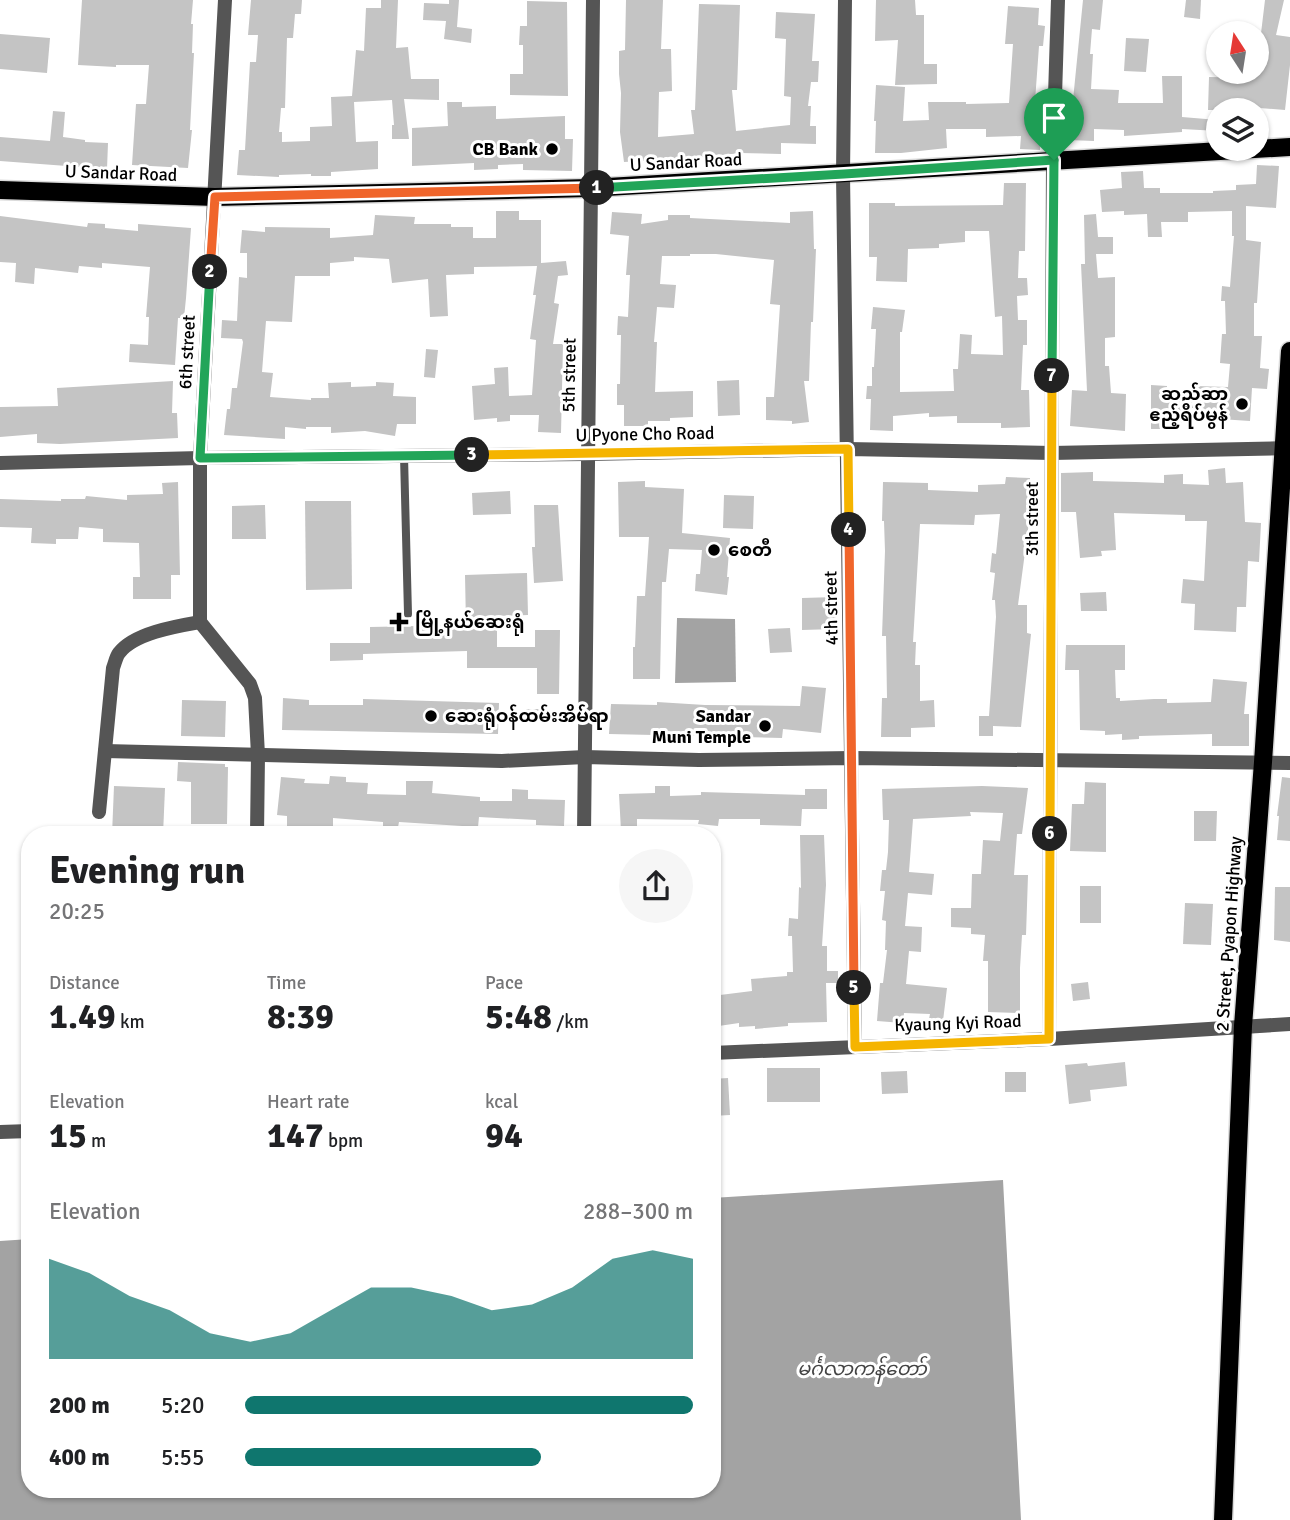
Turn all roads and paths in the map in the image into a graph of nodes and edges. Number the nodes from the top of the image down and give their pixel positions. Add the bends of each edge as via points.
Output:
1 (225, 0) edge
2 (593, 0) edge
3 (845, 0) edge
4 (1058, 0) edge
5 (1290, 147) edge
6 (1054, 160) junction
7 (844, 174) junction
8 (590, 188) junction
9 (0, 190) edge
10 (215, 197) junction
11 (1290, 351) edge
12 (1287, 448) edge
13 (848, 449) junction
14 (1052, 453) junction
15 (588, 454) junction
16 (404, 456) junction
17 (200, 458) junction
18 (0, 463) edge
19 (408, 614) dead end
20 (201, 622) junction
21 (105, 751) junction
22 (258, 755) junction
23 (585, 757) junction
24 (852, 758) junction
25 (1051, 759) junction
26 (1263, 762) junction
27 (1290, 762) edge
28 (99, 811) dead end
29 (257, 826) edge
30 (584, 826) edge
31 (1290, 1024) edge
32 (1242, 1026) junction
33 (1049, 1039) junction
34 (855, 1047) junction
35 (721, 1053) edge
36 (21, 1131) edge
37 (0, 1132) edge
38 (1223, 1520) edge

1 - 10 street, 6th street
2 - 8 street, 5th street
3 - 7 street, 4th street
4 - 6 street, 3th street
5 - 6 main road, U Sandar Road
6 - 7 main road, U Sandar Road
6 - 14 street, 3th street
7 - 8 main road, U Sandar Road
7 - 13 street, 4th street
8 - 10 main road, U Sandar Road
8 - 15 street, 5th street
9 - 10 main road, U Sandar Road
10 - 17 street, 6th street
11 - 12 main road, 2 Street, Pyapon Highway
12 - 14 street, U Pyone Cho Road
12 - 26 main road, 2 Street, Pyapon Highway
13 - 14 street, U Pyone Cho Road
13 - 15 street, U Pyone Cho Road
13 - 24 street, 4th street
14 - 25 street, 3th street
15 - 16 street, U Pyone Cho Road
15 - 23 street, 5th street
16 - 17 street, U Pyone Cho Road
16 - 19 lane
17 - 18 street, U Pyone Cho Road
17 - 20 street, 6th street
20 - 21 street via 136,640 118,654
20 - 22 street via 252,690
21 - 22 street
21 - 28 street
22 - 23 street via 502,761
22 - 29 street
23 - 24 street
23 - 30 street, 5th street
24 - 25 street
24 - 34 street, 4th street
25 - 26 street
25 - 33 street, 3th street
26 - 27 street
26 - 32 main road, 2 Street, Pyapon Highway
31 - 32 street, Kyaung Kyi Road
32 - 33 street, Kyaung Kyi Road
32 - 38 main road, 2 Street, Pyapon Highway
33 - 34 street, Kyaung Kyi Road
34 - 35 street, Kyaung Kyi Road
36 - 37 street

